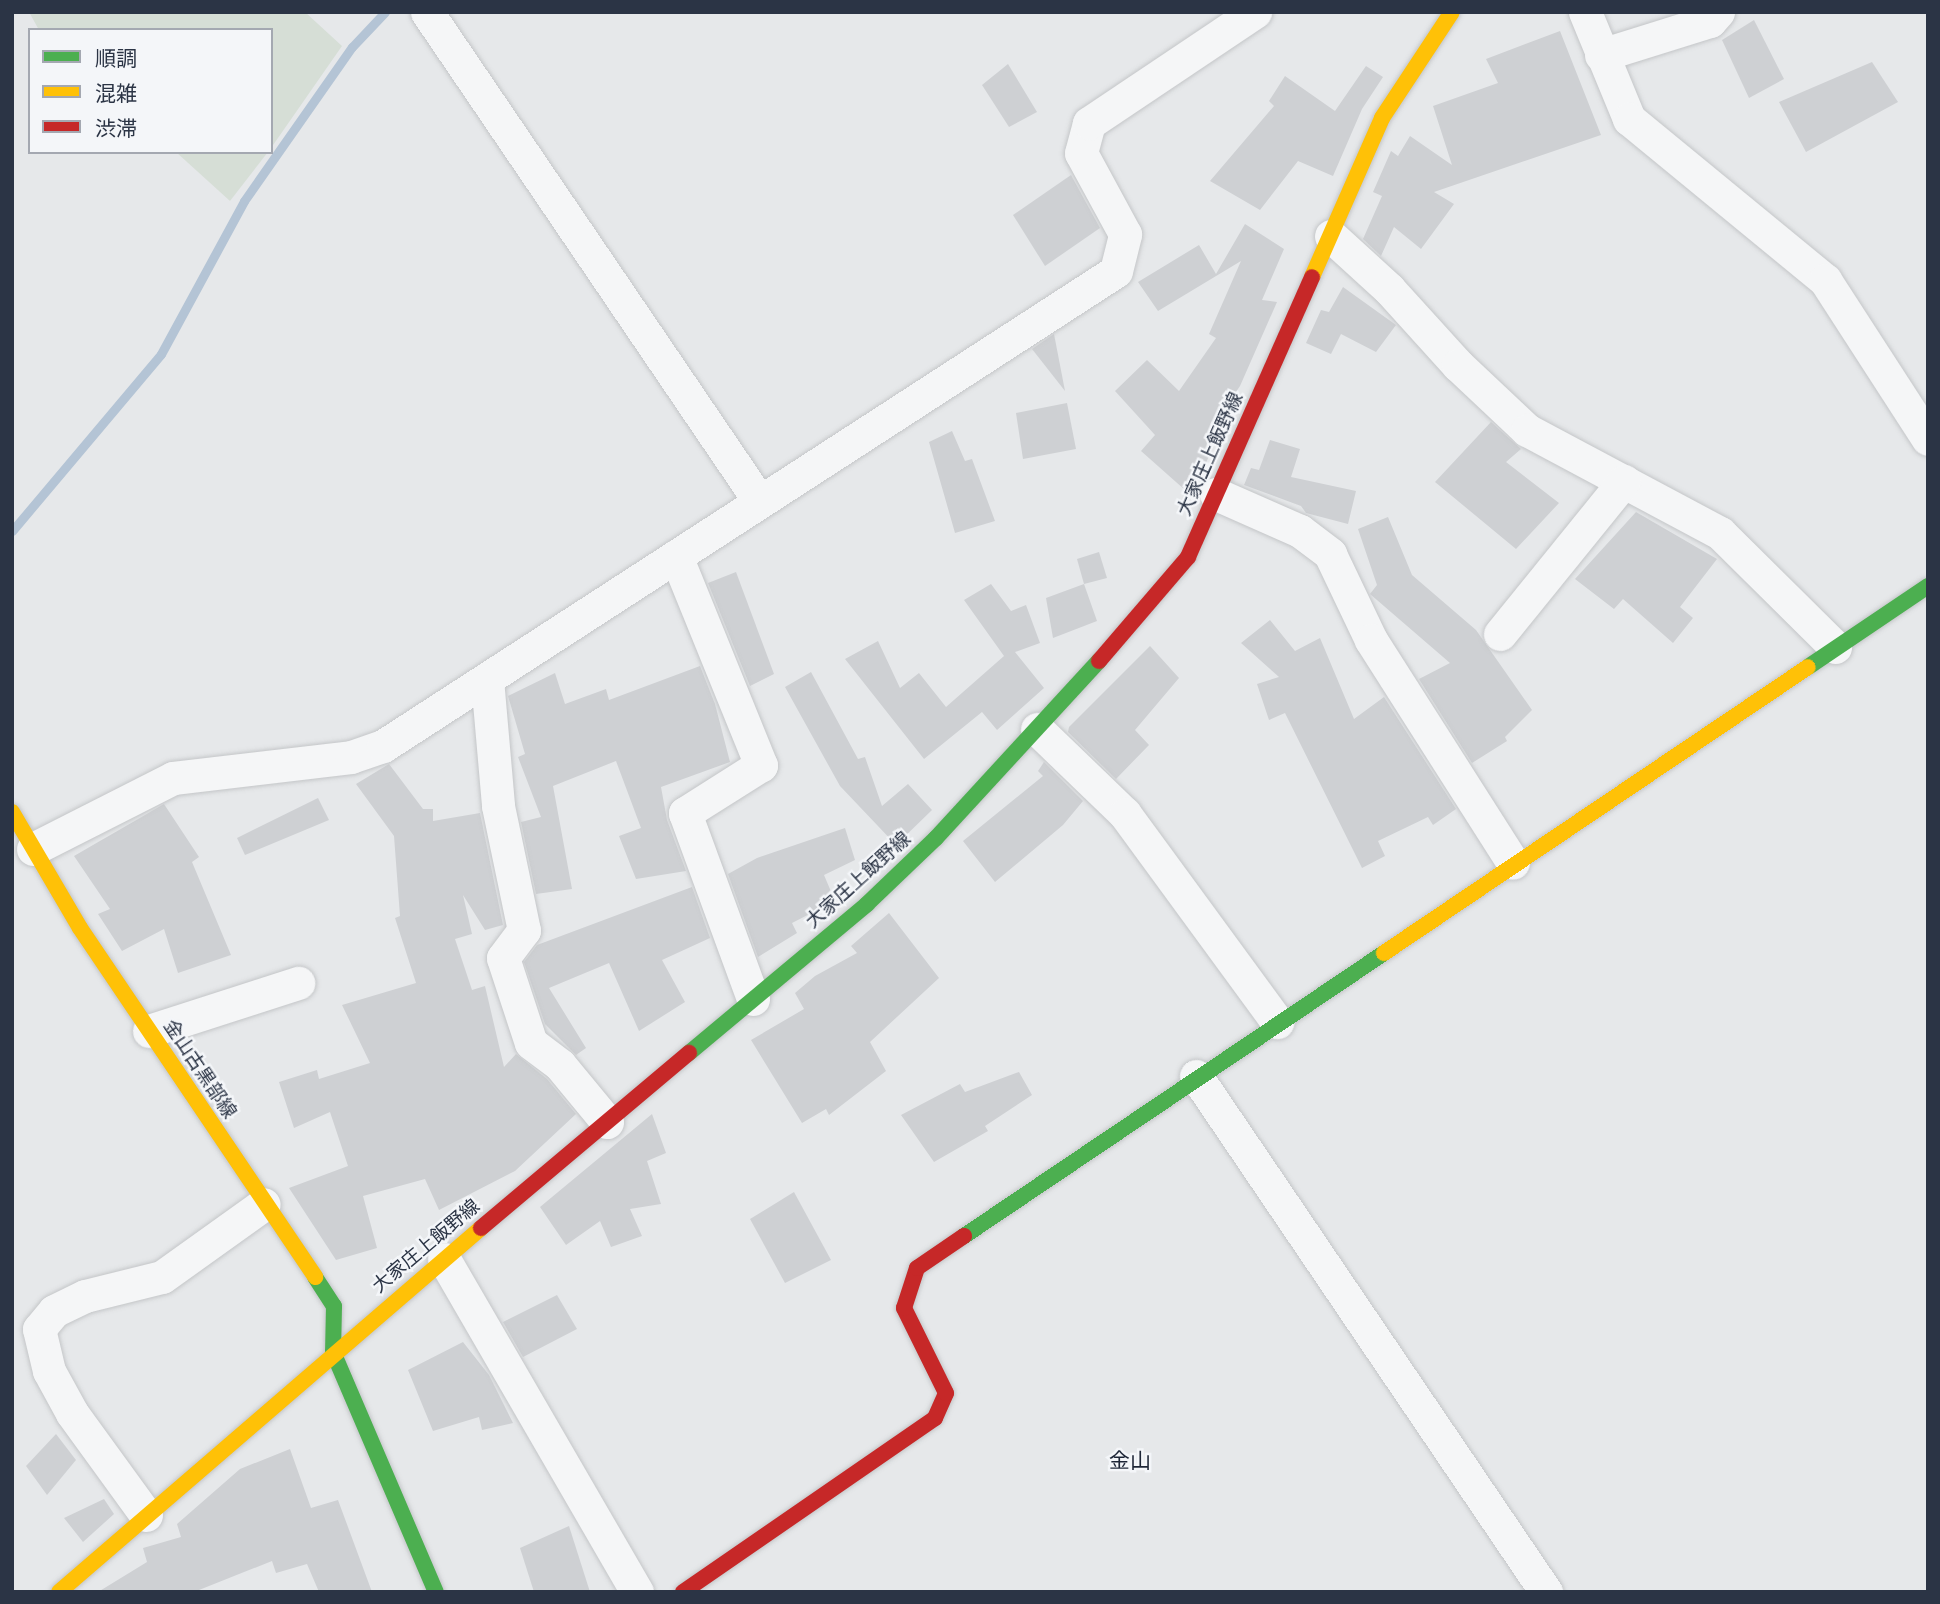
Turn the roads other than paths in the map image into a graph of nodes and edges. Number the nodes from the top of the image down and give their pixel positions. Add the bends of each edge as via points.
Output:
1 (427, 12) edge
2 (1255, 12) edge
3 (1452, 12) edge
4 (1586, 12) edge
5 (1718, 12) edge
6 (1601, 55) junction
7 (1331, 236) junction
8 (1928, 439) edge
9 (1623, 481) junction
10 (1216, 494) junction
11 (760, 502) junction
12 (676, 556) junction
13 (1928, 586) edge
14 (1500, 634) dead end
15 (1835, 647) junction
16 (487, 679) junction
17 (1037, 729) junction
18 (12, 812) edge
19 (33, 849) junction
20 (1513, 863) junction
21 (298, 983) dead end
22 (753, 999) junction
23 (1277, 1022) junction
24 (149, 1031) junction
25 (1196, 1076) junction
26 (607, 1122) junction
27 (264, 1204) junction
28 (444, 1259) junction
29 (333, 1352) junction
30 (146, 1515) junction
31 (59, 1592) edge
32 (436, 1592) edge
33 (636, 1592) edge
34 (683, 1592) edge
35 (1546, 1592) edge

1 - 11 street
2 - 11 street via 1089,124 1081,153 1125,234 1116,271
3 - 7 main road, 大家庄上飯野線 via 1382,118
4 - 6 street
5 - 6 street via 1710,21
6 - 8 street via 1629,119 1825,280
7 - 9 street via 1527,430
7 - 10 main road, 大家庄上飯野線
9 - 14 street
9 - 15 street via 1720,533
10 - 17 main road, 大家庄上飯野線 via 1188,557
10 - 20 street via 1300,531 1331,554 1371,640
11 - 12 street
12 - 16 street
12 - 22 street via 761,765 685,813
13 - 15 main road
15 - 20 main road
16 - 19 street via 383,746 351,757 173,778
16 - 26 street via 498,806 524,930 503,958 530,1043 560,1065
17 - 22 main road, 大家庄上飯野線 via 936,838
17 - 23 street via 1125,814
18 - 19 main road, 金山古黒部線
19 - 24 main road, 金山古黒部線
20 - 23 main road
21 - 24 street
22 - 26 main road, 大家庄上飯野線
23 - 25 main road
24 - 27 main road, 金山古黒部線
25 - 34 main road via 917,1268 904,1308 946,1393 934,1418
25 - 35 street
26 - 28 main road, 大家庄上飯野線
27 - 29 main road, 金山古黒部線 via 334,1306
27 - 30 street via 162,1277 85,1296 54,1311 39,1329 49,1371 72,1413
28 - 29 main road, 大家庄上飯野線
28 - 33 street
29 - 30 main road, 大家庄上飯野線
29 - 32 main road
30 - 31 main road, 大家庄上飯野線

